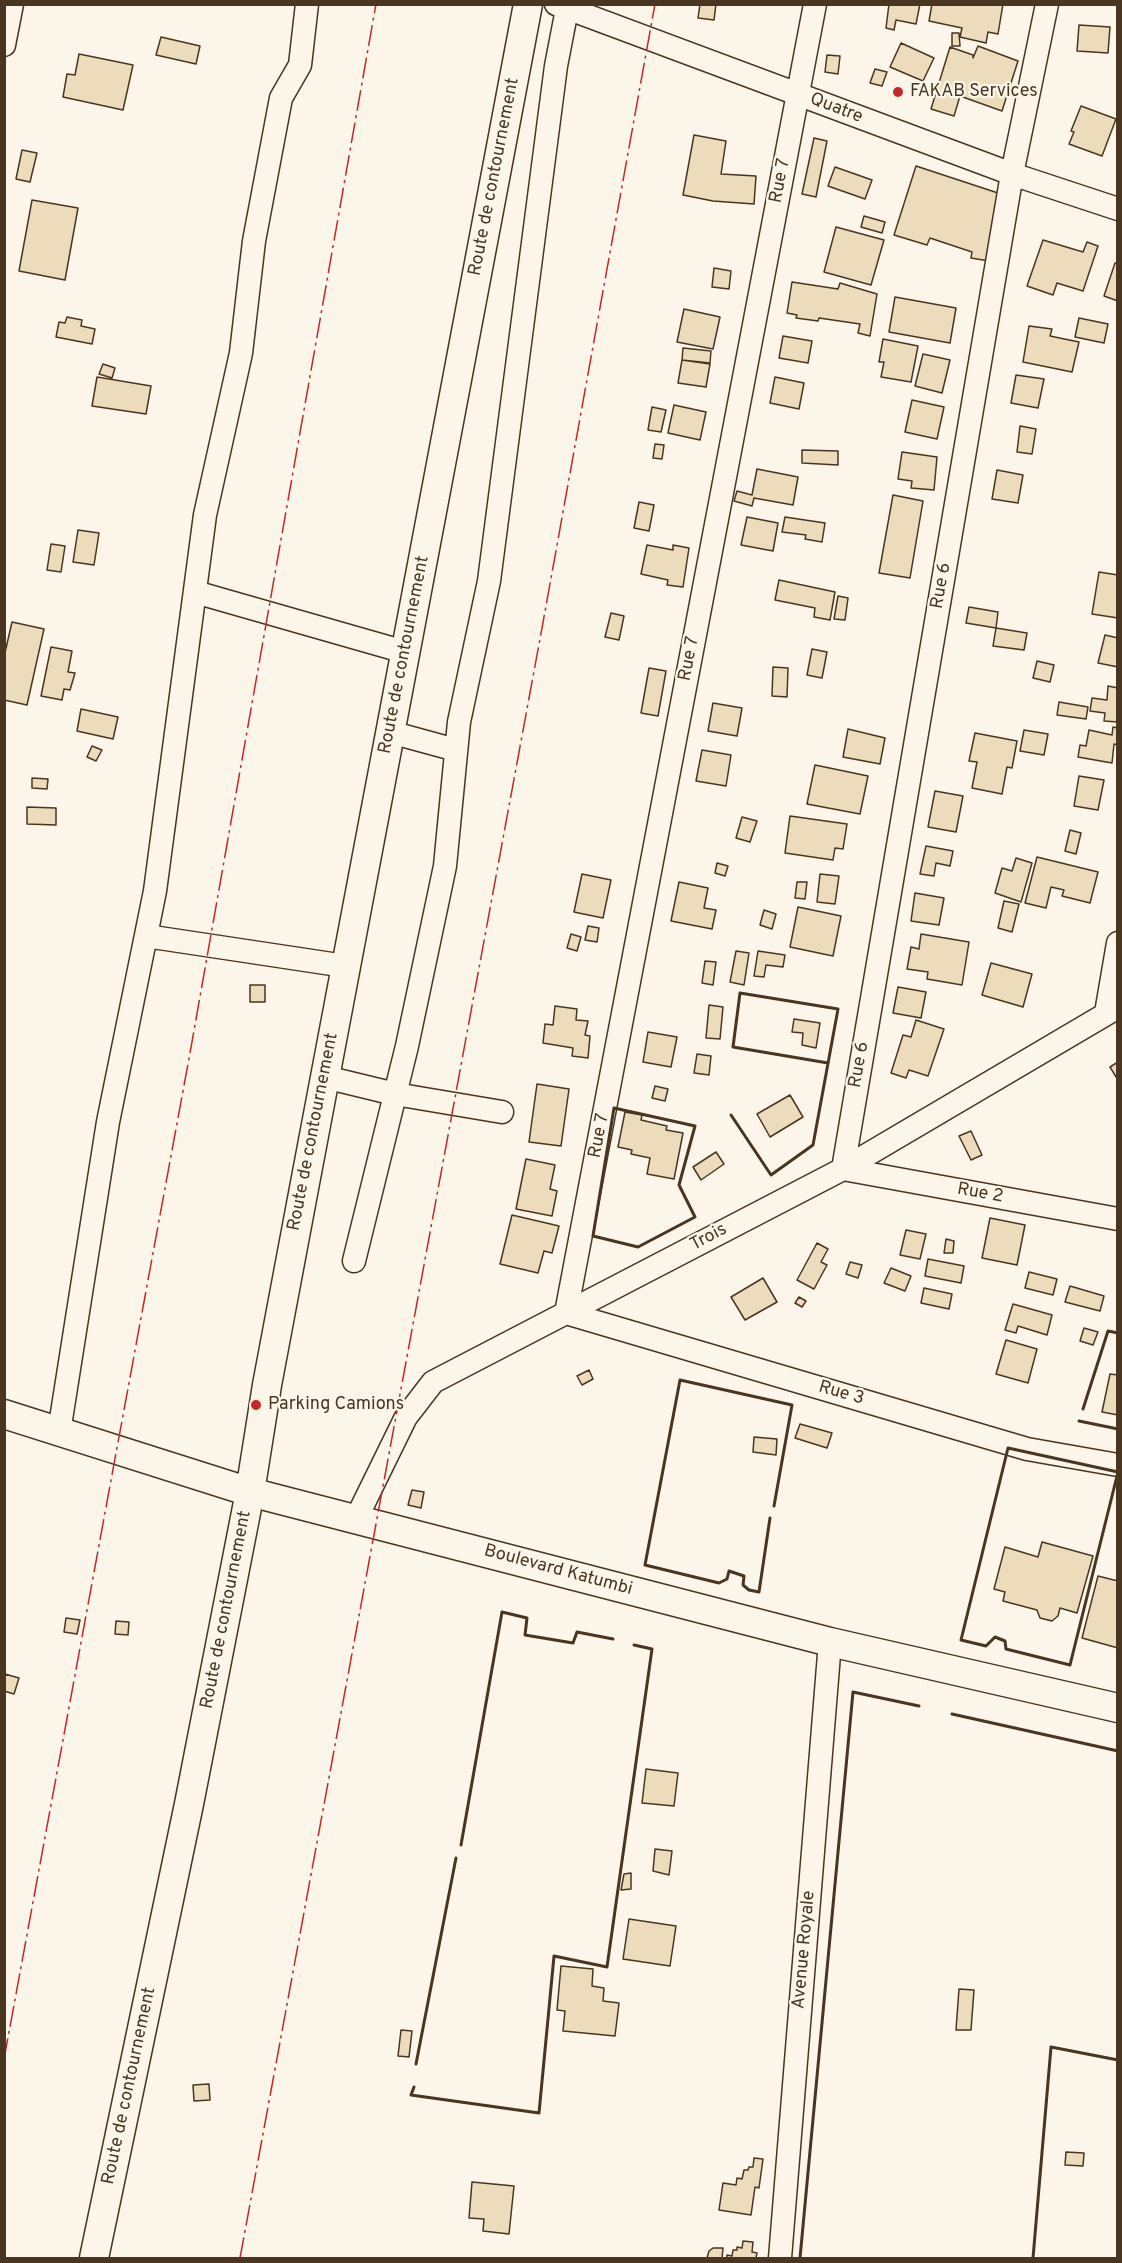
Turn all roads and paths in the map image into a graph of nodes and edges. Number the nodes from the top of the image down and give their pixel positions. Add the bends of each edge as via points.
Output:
1 (12, 4) edge
2 (307, 4) edge
3 (528, 4) edge
4 (814, 4) edge
5 (1047, 4) edge
6 (561, 7) edge
7 (4, 45) edge
8 (797, 94) junction
9 (1012, 174) junction
10 (1118, 209) edge
11 (195, 592) junction
12 (405, 652) junction
13 (390, 732) junction
14 (456, 750) junction
15 (146, 936) junction
16 (1118, 943) edge
17 (345, 966) junction
18 (1112, 1010) edge
19 (325, 1077) junction
20 (395, 1094) junction
21 (502, 1112) dead end
22 (843, 1169) junction
23 (1118, 1220) edge
24 (354, 1261) dead end
25 (566, 1313) junction
26 (4, 1414) edge
27 (59, 1432) junction
28 (1118, 1465) edge
29 (250, 1492) junction
30 (356, 1519) junction
31 (830, 1642) junction
32 (1118, 1708) edge
33 (94, 2259) edge
34 (780, 2259) edge

1 - 7 street
2 - 11 street via 300,65 281,98 254,241 241,353 205,514
3 - 12 street, Route de contournement
4 - 8 street, Rue 7
5 - 9 street, Rue 6
6 - 8 street, Quatre
6 - 14 street via 489,581
8 - 9 street, Quatre
8 - 25 street, Rue 7
9 - 10 street, Quatre
9 - 22 street, Rue 6
11 - 12 street
11 - 15 street
12 - 13 street, Route de contournement
13 - 14 street
13 - 17 street, Route de contournement
14 - 20 street via 445,866
15 - 17 street
15 - 27 street via 108,1122
16 - 18 street
17 - 19 street, Route de contournement
18 - 22 street, Trois
19 - 20 street
19 - 29 street, Route de contournement
20 - 21 street
20 - 24 street
22 - 23 street, Rue 2
22 - 25 street, Trois
25 - 28 street, Rue 3 via 1027,1449
25 - 30 street, Trois via 433,1382 406,1417
26 - 27 street, Boulevard Katumbi
27 - 29 street, Boulevard Katumbi
29 - 30 street, Boulevard Katumbi
29 - 33 street, Route de contournement
30 - 31 street, Boulevard Katumbi
31 - 32 street, Boulevard Katumbi
31 - 34 street, Avenue Royale

